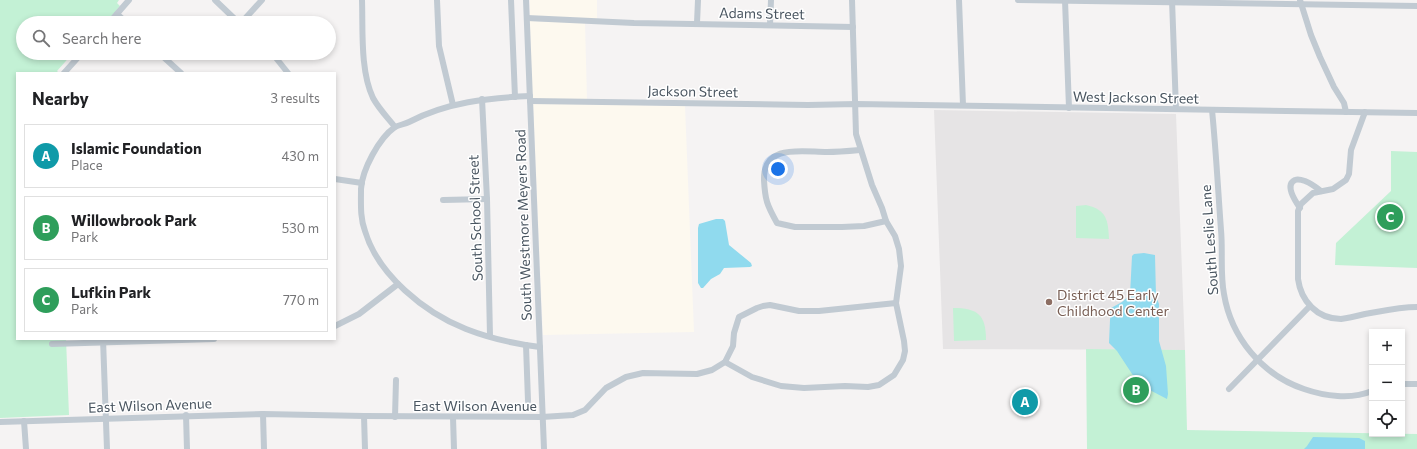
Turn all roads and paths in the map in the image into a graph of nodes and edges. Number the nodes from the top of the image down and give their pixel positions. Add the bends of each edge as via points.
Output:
1 (129, 0) edge
2 (215, 0) edge
3 (262, 0) edge
4 (362, 0) edge
5 (437, 0) edge
6 (511, 0) edge
7 (526, 0) edge
8 (698, 0) edge
9 (771, 0) edge
10 (852, 0) edge
11 (959, 0) edge
12 (1018, 0) edge
13 (1065, 0) edge
14 (1172, 1) edge
15 (1301, 3) edge
16 (1417, 6) edge
17 (117, 14) edge
18 (232, 16) edge
19 (247, 16) edge
20 (526, 18) junction
21 (697, 23) junction
22 (770, 25) junction
23 (853, 27) junction
24 (76, 60) edge
25 (167, 60) edge
26 (278, 60) edge
27 (65, 72) edge
28 (180, 72) edge
29 (287, 72) edge
30 (516, 97) junction
31 (482, 99) junction
32 (530, 99) junction
33 (856, 104) junction
34 (453, 105) junction
35 (963, 106) junction
36 (1069, 108) junction
37 (1176, 109) junction
38 (1212, 110) junction
39 (1346, 112) junction
40 (1365, 112) junction
41 (1417, 112) edge
42 (395, 127) junction
43 (860, 150) junction
44 (336, 179) edge
45 (362, 182) junction
46 (1321, 191) junction
47 (487, 199) junction
48 (443, 200) dead end
49 (1300, 208) junction
50 (886, 221) junction
51 (398, 284) junction
52 (896, 303) junction
53 (1309, 307) junction
54 (1417, 307) edge
55 (336, 326) edge
56 (490, 336) junction
57 (103, 340) edge
58 (52, 344) dead end
59 (526, 345) junction
60 (540, 347) junction
61 (1257, 360) junction
62 (725, 362) junction
63 (396, 380) dead end
64 (1405, 384) edge
65 (1417, 384) edge
66 (1229, 389) dead end
67 (1369, 392) edge
68 (528, 401) dead end
69 (264, 414) junction
70 (186, 415) junction
71 (364, 416) junction
72 (395, 417) junction
73 (453, 417) junction
74 (105, 418) junction
75 (542, 418) junction
76 (24, 421) junction
77 (0, 422) edge
78 (26, 449) edge
79 (107, 449) edge
80 (187, 449) edge
81 (264, 449) edge
82 (365, 449) edge
83 (454, 449) edge
84 (544, 449) edge

1 - 17 street
2 - 18 street
3 - 19 street
4 - 42 street via 364,65 368,82 378,106
5 - 34 street via 439,46
6 - 30 street
7 - 20 street, South Westmore Meyers Road
8 - 21 street
9 - 22 street
10 - 23 street
11 - 35 street
12 - 13 street
13 - 14 street
13 - 36 street
14 - 15 street
14 - 37 street
15 - 16 street
15 - 39 street via 1320,57 1344,103
20 - 21 street, Adams Street
20 - 32 street, South Westmore Meyers Road
21 - 22 street, Adams Street
22 - 23 street, Adams Street
23 - 33 street
24 - 27 street
25 - 28 street
26 - 29 street
30 - 31 street, Jackson Street
30 - 32 street, Jackson Street
31 - 34 street, Jackson Street
31 - 47 street, South School Street
32 - 33 street, Jackson Street
32 - 60 street, South Westmore Meyers Road
33 - 35 street, West Jackson Street
33 - 43 street via 856,134
34 - 42 street, Jackson Street
35 - 36 street, West Jackson Street
36 - 37 street, West Jackson Street
37 - 38 street, West Jackson Street
38 - 39 street, West Jackson Street
38 - 61 street, South Leslie Lane via 1224,294 1227,309 1236,329
39 - 40 street, West Jackson Street
40 - 41 street, West Jackson Street
40 - 46 street via 1351,150 1346,180 1333,189
42 - 45 street via 374,152
43 - 50 street
43 - 50 street via 780,154 771,159 764,173 766,201 777,223 795,227 856,227
44 - 45 street
45 - 51 street via 361,208 365,233 376,257
46 - 49 street via 1313,193
46 - 49 street via 1305,181 1295,180 1290,187
47 - 48 street
47 - 56 street, South School Street
49 - 53 street via 1298,279 1299,289
50 - 52 street via 896,241 901,266
51 - 55 street via 359,314
51 - 56 street via 440,316 466,329
52 - 62 street via 819,311 799,311 770,306 757,308 739,317 733,346
52 - 62 street via 905,345 904,355 894,375 874,386 785,386 763,381
53 - 54 street via 1324,315 1340,319
53 - 61 street
56 - 59 street
57 - 58 street
57 - 74 street
59 - 60 street
59 - 68 street
60 - 75 street, South Westmore Meyers Road
61 - 66 street
61 - 67 street, South Leslie Lane via 1285,380 1311,391 1339,396
62 - 75 street, East Wilson Avenue via 702,373 651,373 630,376 606,388 585,410 573,415
63 - 72 street
64 - 65 street
69 - 70 street, East Wilson Avenue
69 - 71 street, East Wilson Avenue
69 - 81 street
70 - 74 street, East Wilson Avenue
70 - 80 street
71 - 72 street, East Wilson Avenue
71 - 82 street
72 - 73 street, East Wilson Avenue
73 - 75 street, East Wilson Avenue
73 - 83 street
74 - 76 street, East Wilson Avenue
74 - 79 street
75 - 84 street, South Westmore Meyers Road
76 - 77 street, East Wilson Avenue
76 - 78 street

